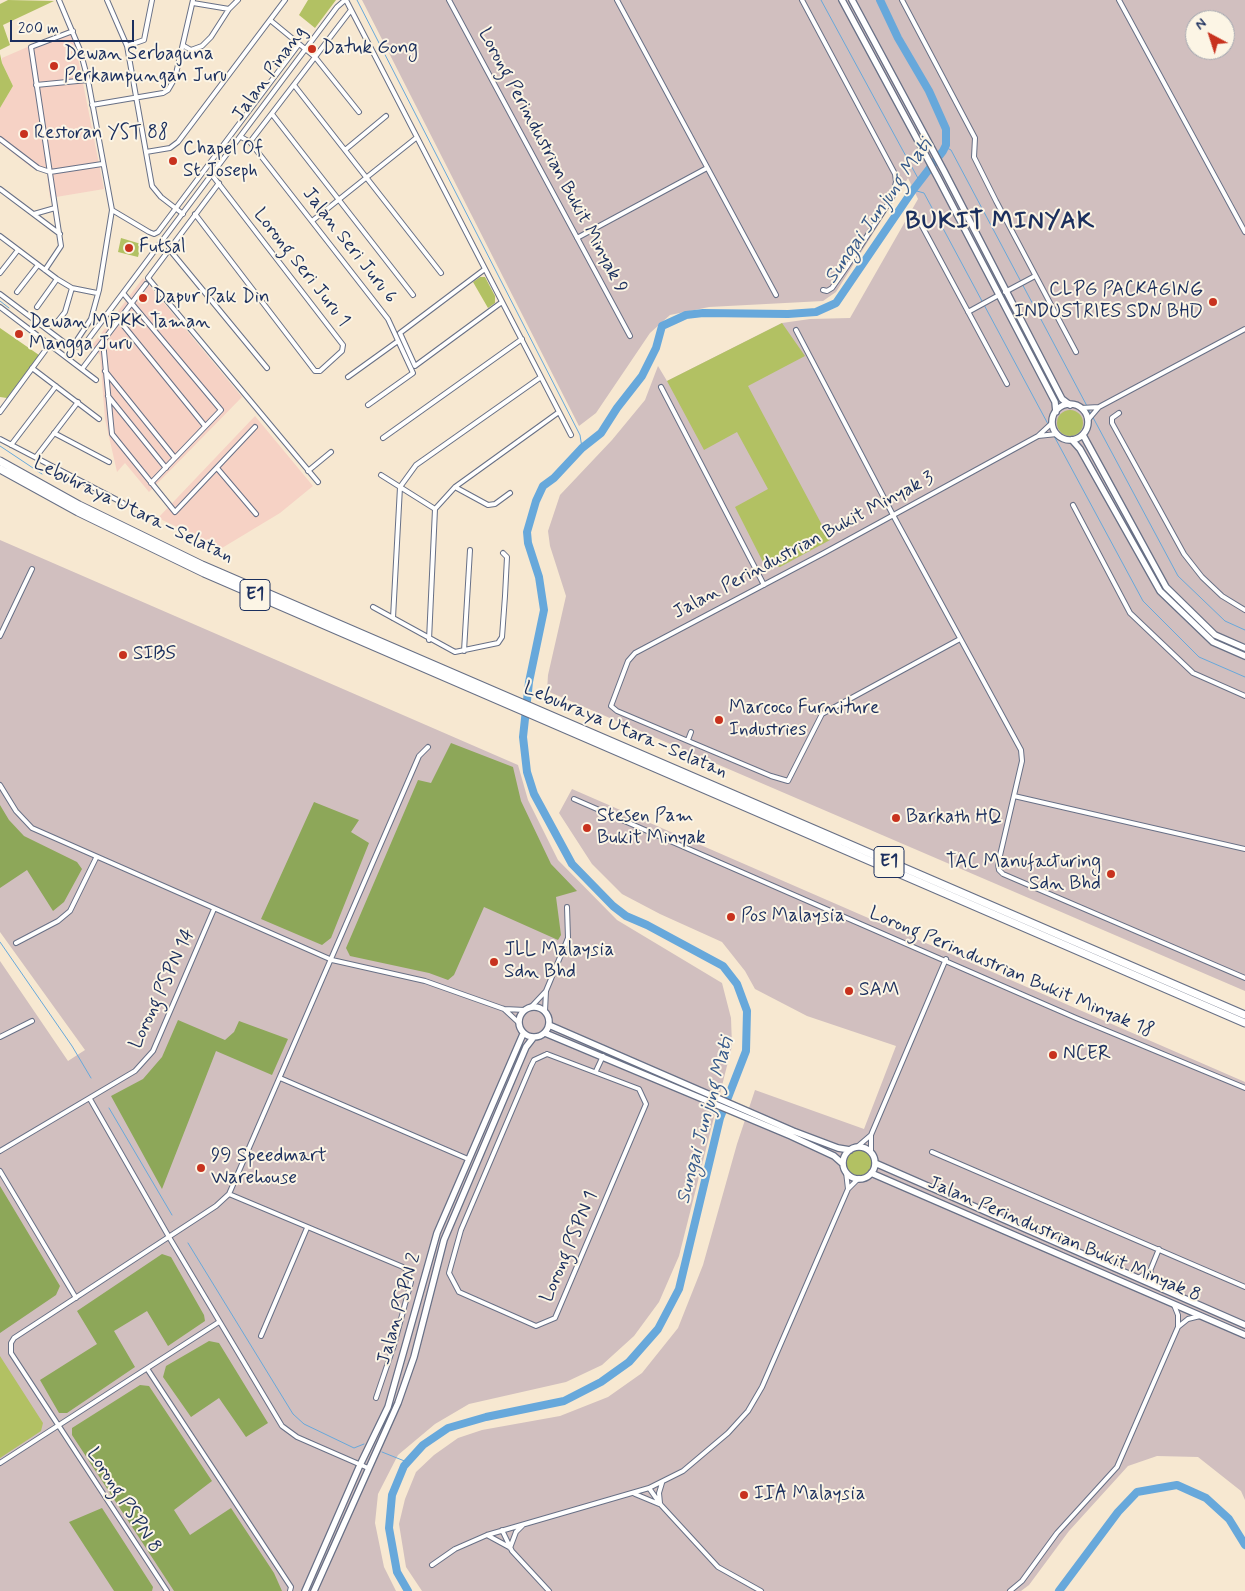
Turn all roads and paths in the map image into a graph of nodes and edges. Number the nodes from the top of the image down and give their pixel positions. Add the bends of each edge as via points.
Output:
1 (59, 0) edge
2 (107, 0) edge
3 (152, 0) edge
4 (238, 0) edge
5 (285, 0) edge
6 (344, 0) edge
7 (449, 0) edge
8 (617, 0) edge
9 (802, 0) edge
10 (842, 0) edge
11 (852, 0) edge
12 (902, 0) edge
13 (1119, 0) edge
14 (193, 1) edge
15 (229, 9) junction
16 (351, 10) junction
17 (270, 20) junction
18 (72, 31) junction
19 (299, 44) junction
20 (127, 46) junction
21 (184, 46) junction
22 (306, 49) junction
23 (315, 57) junction
24 (88, 80) junction
25 (36, 85) junction
26 (294, 85) junction
27 (136, 98) junction
28 (92, 106) junction
29 (359, 112) dead end
30 (272, 114) junction
31 (386, 116) dead end
32 (241, 137) junction
33 (416, 138) junction
34 (0, 139) edge
35 (250, 142) junction
36 (344, 150) junction
37 (146, 152) junction
38 (102, 164) junction
39 (707, 168) junction
40 (50, 172) junction
41 (212, 175) junction
42 (366, 178) junction
43 (219, 183) junction
44 (0, 189) edge
45 (340, 199) junction
46 (55, 208) junction
47 (176, 208) junction
48 (112, 210) junction
49 (34, 214) junction
50 (183, 214) junction
51 (196, 214) junction
52 (312, 221) junction
53 (922, 226) dead end
54 (1245, 232) edge
55 (60, 234) junction
56 (0, 236) edge
57 (577, 238) junction
58 (169, 249) junction
59 (18, 250) junction
60 (38, 265) junction
61 (485, 269) junction
62 (45, 270) junction
63 (0, 273) edge
64 (440, 273) dead end
65 (1036, 276) junction
66 (57, 279) junction
67 (146, 284) dead end
68 (72, 288) junction
69 (823, 290) dead end
70 (17, 292) dead end
71 (1006, 292) junction
72 (97, 293) junction
73 (123, 293) junction
74 (0, 294) edge
75 (413, 295) dead end
76 (776, 295) dead end
77 (999, 296) junction
78 (502, 302) junction
79 (132, 303) junction
80 (37, 307) dead end
81 (1, 309) edge
82 (968, 312) junction
83 (119, 320) junction
84 (57, 322) dead end
85 (1245, 329) edge
86 (796, 330) dead end
87 (630, 336) dead end
88 (522, 339) junction
89 (398, 341) junction
90 (103, 342) junction
91 (50, 344) junction
92 (73, 346) junction
93 (95, 351) junction
94 (1076, 352) dead end
95 (104, 356) junction
96 (32, 368) junction
97 (267, 368) dead end
98 (82, 369) junction
99 (105, 371) junction
100 (541, 376) junction
101 (348, 377) dead end
102 (96, 380) dead end
103 (1007, 384) dead end
104 (56, 386) junction
105 (661, 386) dead end
106 (107, 394) junction
107 (0, 402) edge
108 (78, 402) junction
109 (1070, 404) junction
110 (5, 405) junction
111 (368, 405) dead end
112 (1099, 407) junction
113 (1086, 408) junction
114 (0, 412) edge
115 (559, 412) junction
116 (1056, 412) junction
117 (1118, 413) dead end
118 (1091, 417) junction
119 (99, 419) dead end
120 (1050, 425) junction
121 (205, 426) junction
122 (256, 427) dead end
123 (54, 433) junction
124 (572, 435) dead end
125 (1055, 435) junction
126 (1083, 435) junction
127 (1038, 436) junction
128 (383, 438) dead end
129 (0, 439) edge
130 (1072, 440) junction
131 (11, 445) junction
132 (331, 452) dead end
133 (36, 457) junction
134 (175, 458) junction
135 (0, 461) edge
136 (108, 462) dead end
137 (166, 468) junction
138 (217, 468) junction
139 (0, 469) edge
140 (308, 471) junction
141 (381, 475) dead end
142 (318, 482) dead end
143 (152, 483) junction
144 (400, 487) junction
145 (455, 487) junction
146 (510, 493) dead end
147 (124, 503) dead end
148 (1073, 505) dead end
149 (435, 509) junction
150 (256, 514) dead end
151 (893, 515) junction
152 (470, 550) dead end
153 (503, 553) dead end
154 (32, 568) dead end
155 (764, 585) junction
156 (373, 608) dead end
157 (1245, 610) edge
158 (393, 618) junction
159 (0, 636) edge
160 (429, 640) junction
161 (960, 640) junction
162 (1245, 648) edge
163 (464, 652) junction
164 (1245, 656) edge
165 (1245, 696) edge
166 (516, 705) junction
167 (533, 712) junction
168 (691, 732) dead end
169 (688, 740) junction
170 (428, 747) dead end
171 (0, 785) edge
172 (1014, 796) junction
173 (574, 799) dead end
174 (1245, 849) edge
175 (96, 858) junction
176 (567, 906) dead end
177 (214, 910) junction
178 (16, 943) dead end
179 (946, 959) junction
180 (332, 960) junction
181 (1245, 978) edge
182 (546, 991) junction
183 (528, 1008) junction
184 (504, 1009) junction
185 (544, 1011) junction
186 (1245, 1015) edge
187 (32, 1021) dead end
188 (518, 1022) junction
189 (1245, 1023) edge
190 (549, 1025) junction
191 (545, 1033) junction
192 (523, 1034) junction
193 (0, 1037) edge
194 (533, 1038) junction
195 (603, 1056) junction
196 (596, 1071) junction
197 (280, 1078) junction
198 (1245, 1088) edge
199 (90, 1099) junction
200 (871, 1136) junction
201 (857, 1147) junction
202 (850, 1150) junction
203 (0, 1151) edge
204 (932, 1152) dead end
205 (871, 1153) junction
206 (468, 1159) junction
207 (875, 1163) junction
208 (844, 1164) junction
209 (475, 1166) junction
210 (0, 1170) edge
211 (487, 1170) junction
212 (846, 1172) junction
213 (871, 1173) junction
214 (859, 1178) junction
215 (848, 1189) junction
216 (229, 1194) junction
217 (307, 1228) junction
218 (169, 1237) junction
219 (1159, 1249) junction
220 (1150, 1271) junction
221 (1137, 1278) junction
222 (1156, 1286) junction
223 (1245, 1287) edge
224 (76, 1298) junction
225 (1172, 1303) junction
226 (1202, 1316) junction
227 (219, 1322) junction
228 (1245, 1325) edge
229 (1178, 1327) junction
230 (1245, 1335) edge
231 (261, 1336) dead end
232 (394, 1345) junction
233 (405, 1348) junction
234 (148, 1370) junction
235 (376, 1398) dead end
236 (57, 1425) junction
237 (0, 1463) edge
238 (360, 1465) junction
239 (368, 1468) junction
240 (663, 1482) junction
241 (649, 1488) junction
242 (634, 1493) junction
243 (661, 1505) junction
244 (523, 1524) junction
245 (502, 1530) junction
246 (487, 1535) junction
247 (510, 1548) junction
248 (432, 1565) dead end
249 (166, 1591) edge
250 (290, 1591) edge
251 (305, 1591) edge
252 (314, 1591) edge
253 (550, 1591) edge
254 (761, 1591) edge
255 (1010, 1591) edge

1 - 18 street
2 - 20 street
3 - 20 street via 144,40
4 - 15 street
5 - 17 street
6 - 16 street
6 - 22 street, Jalan Pinang
7 - 57 street, Lorong Perindustrian Bukit Minyak 9
8 - 39 street
9 - 69 street via 895,174 896,188 892,198 832,288
10 - 77 street
11 - 71 street
12 - 65 street via 976,141 974,157
13 - 54 street
14 - 15 street
14 - 21 street
15 - 21 street via 202,46 191,50
16 - 23 street
16 - 33 street
17 - 19 street
17 - 37 street via 175,145
18 - 24 street
18 - 25 street via 31,48
19 - 22 street
19 - 47 street
20 - 27 street
21 - 27 street via 176,78 168,90
22 - 23 street
22 - 32 street, Jalan Pinang
23 - 26 street
23 - 29 street
24 - 25 street
24 - 28 street
25 - 40 street
26 - 30 street
26 - 36 street
27 - 28 street
27 - 37 street
28 - 38 street
30 - 35 street
30 - 45 street
31 - 36 street
32 - 35 street
32 - 41 street, Jalan Pinang
33 - 42 street
33 - 61 street
34 - 40 street via 38,168
35 - 52 street, Jalan Seri Juru 6
36 - 42 street
37 - 47 street via 152,186
38 - 40 street
38 - 48 street
39 - 57 street
39 - 76 street
40 - 46 street
41 - 43 street, Lorong Seri Juru 1
41 - 50 street, Jalan Pinang
42 - 45 street
42 - 64 street
43 - 51 street
43 - 51 street, Lorong Seri Juru 1 via 343,345 342,351 320,371 315,371
44 - 49 street
45 - 52 street
45 - 75 street
46 - 49 street
46 - 55 street
47 - 48 street via 154,234
47 - 50 street
48 - 72 street
49 - 55 street
50 - 73 street, Jalan Pinang
51 - 58 street
52 - 89 street, Jalan Seri Juru 6 via 388,319
53 - 82 street
55 - 62 street via 58,252
56 - 59 street
57 - 87 street, Lorong Perindustrian Bukit Minyak 9
58 - 97 street
58 - 140 street via 148,278
59 - 60 street
59 - 63 street
60 - 62 street
60 - 70 street
61 - 78 street
61 - 78 street via 400,333 416,366
62 - 66 street
65 - 71 street
65 - 94 street
66 - 68 street
66 - 80 street
67 - 79 street
68 - 72 street
68 - 84 street via 66,312
71 - 109 street via 1062,399
72 - 92 street via 91,320
73 - 79 street
73 - 92 street, Jalan Pinang via 84,345
74 - 92 street
77 - 82 street
77 - 116 street via 1055,402
78 - 88 street
79 - 83 street
79 - 121 street via 220,410
81 - 91 street
82 - 103 street
83 - 90 street
83 - 121 street
85 - 112 street
86 - 151 street
88 - 100 street
88 - 128 street
89 - 101 street
89 - 111 street, Jalan Seri Juru 6 via 413,373
90 - 93 street
90 - 95 street
91 - 96 street
91 - 98 street
93 - 95 street
93 - 98 street
95 - 99 street
96 - 104 street
96 - 110 street
98 - 102 street
99 - 106 street
99 - 134 street
100 - 115 street
100 - 144 street via 416,465
104 - 108 street
104 - 131 street
105 - 155 street
106 - 137 street
106 - 143 street via 113,437
107 - 110 street
108 - 119 street
108 - 123 street
109 - 113 street
109 - 116 street
110 - 114 street
112 - 113 street
112 - 118 street
113 - 118 street
115 - 124 street
115 - 145 street
116 - 120 street
117 - 157 street via 1112,418 1112,423 1184,554 1209,583
118 - 126 street
120 - 125 street
120 - 127 street
121 - 134 street
122 - 138 street
123 - 133 street
123 - 136 street
125 - 127 street
125 - 130 street
126 - 130 street
126 - 162 street via 1166,587 1216,635
127 - 151 street, Jalan Perindustrian Bukit Minyak 3
129 - 131 street
130 - 164 street via 1160,591 1213,642
131 - 133 street
132 - 140 street
133 - 147 street
134 - 137 street
135 - 166 highway, Lebuhraya Utara–Selatan / E1 via 79,505 186,557
137 - 143 street
138 - 143 street via 175,512
138 - 150 street
139 - 166 highway, Lebuhraya Utara–Selatan / E1 via 85,516 179,561
140 - 142 street
141 - 144 street
144 - 149 street
144 - 158 street
145 - 146 street via 488,505
145 - 149 street
148 - 165 street via 1130,613 1193,673
149 - 160 street
151 - 155 street, Jalan Perindustrian Bukit Minyak 3
151 - 161 street
152 - 163 street
153 - 163 street via 507,557 502,640
154 - 159 street
155 - 169 street, Jalan Perindustrian Bukit Minyak 3 via 632,655 611,706
156 - 158 street
158 - 160 street
160 - 163 street via 455,652
161 - 169 street via 822,714 788,781
161 - 172 street via 1022,754
166 - 167 highway, Lebuhraya Utara–Selatan / E1
167 - 186 highway, Lebuhraya Utara–Selatan / E1
167 - 189 highway, Lebuhraya Utara–Selatan / E1
168 - 169 street
170 - 180 street via 419,756
171 - 175 street via 16,811 32,828
172 - 174 street
172 - 181 street via 998,864 1001,872
173 - 179 street, Lorong Perindustrian Bukit Minyak 18
175 - 177 street
175 - 178 street via 70,912
176 - 182 street via 568,938
177 - 180 street
177 - 199 street, Lorong PSPN 14 via 153,1051 135,1071
179 - 198 street, Lorong Perindustrian Bukit Minyak 18 via 1076,1018
179 - 200 street
180 - 184 street via 426,981
180 - 197 street
182 - 183 street
182 - 185 street
183 - 184 street
183 - 185 street
183 - 188 street
184 - 188 street
185 - 190 street
187 - 193 street
188 - 192 street
190 - 191 street
190 - 202 street via 793,1131
191 - 194 street
191 - 195 street
192 - 194 street
192 - 206 street, Jalan PSPN 2
194 - 209 street, Jalan PSPN 2 via 526,1047
195 - 196 street
195 - 208 street via 834,1156
196 - 211 street, Lorong PSPN 1 via 552,1054 534,1060
196 - 211 street, Lorong PSPN 1 via 639,1089 645,1107 551,1321 532,1325 459,1292 449,1276 462,1230
197 - 206 street
197 - 216 street
199 - 203 street, Lorong PSPN 14
199 - 218 street
200 - 201 street
200 - 205 street
201 - 202 street
201 - 205 street
202 - 208 street
204 - 219 street
205 - 207 street
206 - 233 street, Jalan PSPN 2 via 437,1233
207 - 213 street
207 - 221 street, Jalan Perindustrian Bukit Minyak 8
208 - 212 street
209 - 211 street
209 - 239 street, Jalan PSPN 2 via 444,1240 414,1357 398,1403
210 - 224 street
212 - 214 street
212 - 215 street
213 - 214 street
213 - 225 street, Jalan Perindustrian Bukit Minyak 8
214 - 215 street
215 - 240 street via 762,1387 748,1411 689,1467
216 - 217 street
216 - 218 street, Lorong PSPN 8
217 - 231 street
217 - 232 street via 403,1266 408,1271 411,1282
218 - 224 street, Lorong PSPN 8
218 - 227 street
219 - 220 street
219 - 223 street
220 - 221 street
220 - 222 street
221 - 222 street, Jalan Perindustrian Bukit Minyak 8
222 - 228 street, Jalan Perindustrian Bukit Minyak 8
224 - 236 street, Lorong PSPN 8 via 14,1338 11,1348 11,1353
225 - 226 street, Jalan Perindustrian Bukit Minyak 8
225 - 229 street via 1178,1314
226 - 229 street via 1188,1319
226 - 230 street, Jalan Perindustrian Bukit Minyak 8
227 - 234 street
227 - 238 street via 282,1426 297,1437
229 - 255 street via 1117,1467 1057,1533 1022,1581
232 - 233 street
232 - 235 street
233 - 238 street, Jalan PSPN 2 via 388,1407
234 - 236 street
234 - 250 street via 291,1587
236 - 237 street
236 - 249 street, Lorong PSPN 8
238 - 239 street
238 - 251 street, Jalan PSPN 2
239 - 252 street, Jalan PSPN 2
240 - 241 street
240 - 243 street
241 - 242 street
241 - 243 street
242 - 243 street
242 - 244 street
243 - 254 street via 718,1567
244 - 245 street
244 - 247 street
245 - 246 street
245 - 247 street
246 - 247 street
246 - 248 street via 455,1549
247 - 253 street

